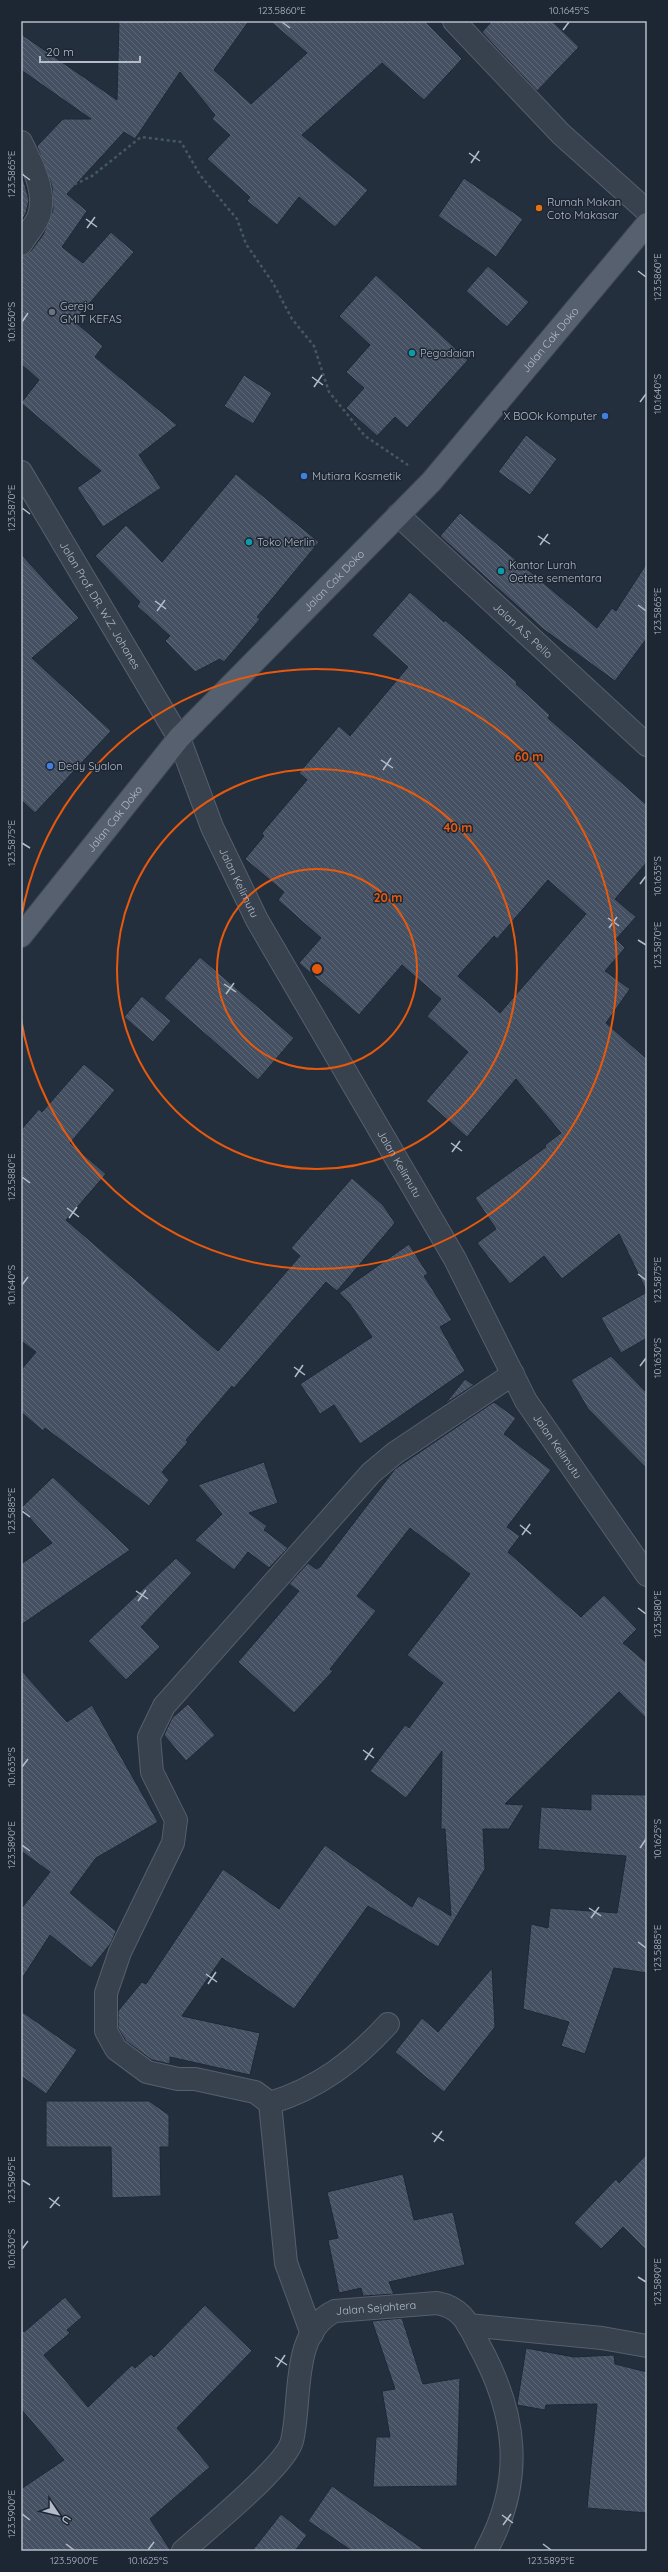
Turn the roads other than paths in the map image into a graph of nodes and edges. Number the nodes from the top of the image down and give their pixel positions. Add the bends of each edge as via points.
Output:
1 (454, 21) edge
2 (21, 142) edge
3 (647, 211) edge
4 (647, 224) edge
5 (21, 244) edge
6 (21, 472) edge
7 (398, 515) junction
8 (179, 738) junction
9 (647, 745) edge
10 (21, 936) edge
11 (513, 1374) junction
12 (647, 1576) edge
13 (388, 2024) dead end
14 (270, 2103) junction
15 (468, 2325) junction
16 (312, 2334) junction
17 (647, 2346) edge
18 (182, 2551) edge
19 (486, 2551) edge

1 - 3 street via 561,134
2 - 5 street via 29,156 43,199 38,218
4 - 7 main road, Jalan Cak Doko via 432,481
6 - 8 street, Jalan Prof. DR. W.Z. Johanes
7 - 8 main road, Jalan Cak Doko
7 - 9 street, Jalan A.S. Pello
8 - 10 main road, Jalan Cak Doko
8 - 11 street, Jalan Kelimutu via 212,828 257,920 455,1259
11 - 12 street, Jalan Kelimutu via 526,1401
11 - 14 street via 395,1452 371,1473 164,1706 149,1737 152,1772 176,1820 173,1843 120,1952 106,1993 106,2031 116,2049 147,2072 255,2092
13 - 14 street via 362,2053 332,2074 299,2094
14 - 16 street via 286,2263
15 - 16 street, Jalan Sejahtera via 463,2314 448,2305 418,2303 335,2311 322,2317
15 - 17 street via 602,2338
15 - 19 street, Jalan Sejahtera via 491,2367 505,2402 512,2438 511,2483 498,2529
16 - 18 street, Jalan Sejahtera via 304,2353 292,2443 277,2465

